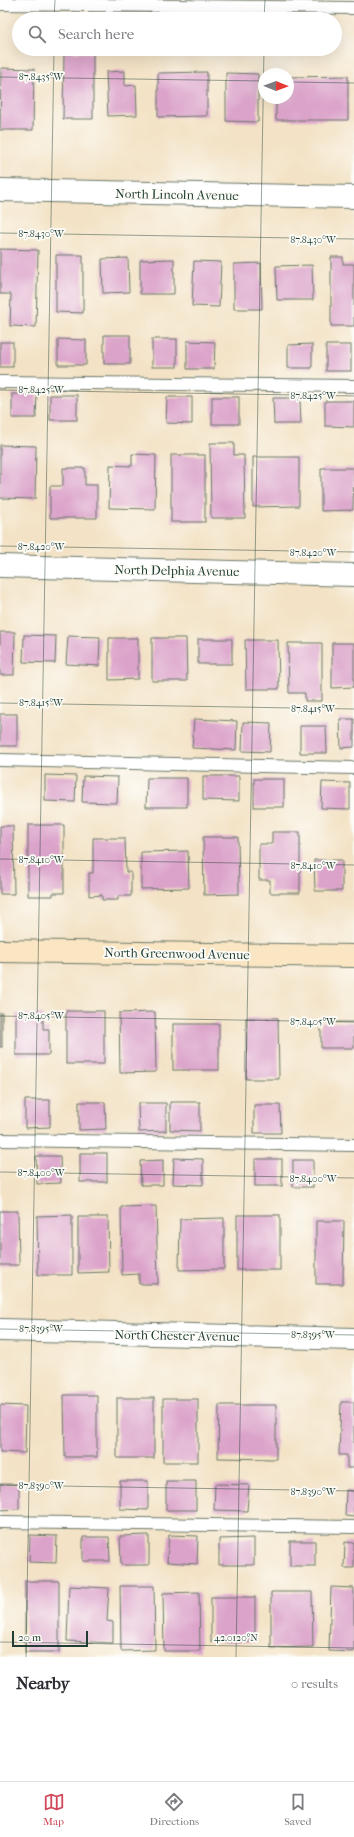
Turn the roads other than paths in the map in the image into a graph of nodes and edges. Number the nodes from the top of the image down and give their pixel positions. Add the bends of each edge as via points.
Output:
1 (0, 4) edge
2 (354, 8) edge
3 (0, 190) edge
4 (354, 197) edge
5 (0, 382) edge
6 (354, 386) edge
7 (0, 566) edge
8 (354, 575) edge
9 (0, 760) edge
10 (354, 768) edge
11 (0, 951) edge
12 (354, 956) edge
13 (0, 1140) edge
14 (354, 1146) edge
15 (0, 1330) edge
16 (354, 1339) edge
17 (0, 1522) edge
18 (354, 1527) edge

1 - 2 lane
3 - 4 street, North Lincoln Avenue
5 - 6 lane
7 - 8 street, North Delphia Avenue
9 - 10 lane
11 - 12 street, North Greenwood Avenue
13 - 14 lane
15 - 16 street, North Chester Avenue
17 - 18 lane

